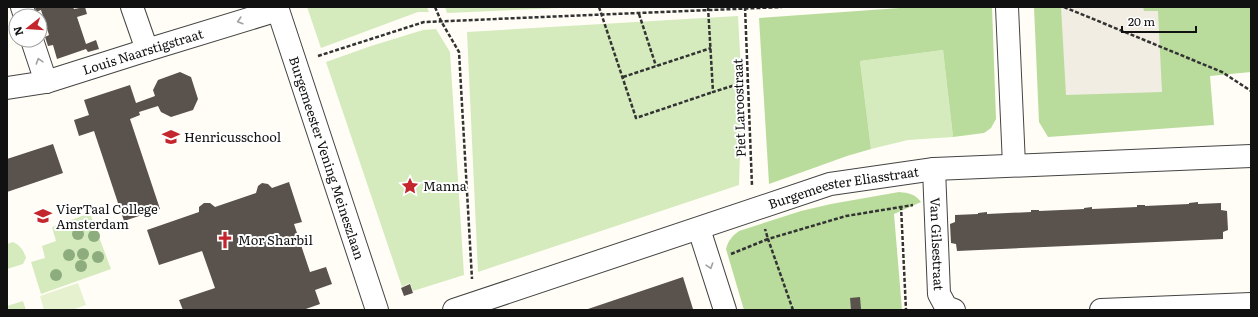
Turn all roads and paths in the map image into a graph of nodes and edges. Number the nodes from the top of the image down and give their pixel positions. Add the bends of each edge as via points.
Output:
1 (132, 7) edge
2 (435, 7) edge
3 (599, 7) edge
4 (674, 7) edge
5 (708, 7) edge
6 (782, 7) edge
7 (1007, 7) edge
8 (1064, 7) edge
9 (277, 8) edge
10 (745, 8) edge
11 (708, 11) junction
12 (676, 12) junction
13 (639, 14) junction
14 (602, 15) junction
15 (441, 21) junction
16 (35, 48) edge
17 (711, 48) junction
18 (147, 50) junction
19 (296, 63) junction
20 (656, 66) junction
21 (623, 77) junction
22 (748, 81) junction
23 (46, 82) junction
24 (7, 88) edge
25 (1251, 91) edge
26 (713, 92) junction
27 (1251, 156) edge
28 (1014, 165) junction
29 (934, 169) junction
30 (758, 208) junction
31 (698, 229) junction
32 (768, 239) junction
33 (709, 262) junction
34 (1251, 304) edge
35 (464, 307) edge
36 (377, 310) edge
37 (725, 310) edge
38 (793, 310) edge
39 (906, 310) edge
40 (954, 310) edge
41 (1101, 310) edge

1 - 18 street
2 - 15 path
3 - 14 path
4 - 12 path
5 - 11 path
6 - 10 path
7 - 28 street
8 - 25 path via 1222,72
9 -> 18 street, Louis Naarstigstraat
9 - 19 street, Burgemeester Vening Meineszlaan
10 - 11 path
10 - 22 path, Piet Laroostraat
11 - 12 path
11 - 17 path
12 - 13 path
13 - 14 path
13 - 20 path
14 - 15 path
14 - 21 path
15 - 19 path via 424,22
15 - 35 path via 459,52
23 -> 16 street
17 - 20 path
17 - 26 path
18 - 23 street, Louis Naarstigstraat
19 - 36 street, Burgemeester Vening Meineszlaan
20 - 21 path
21 - 26 path via 636,118
22 - 26 path
22 - 30 path, Piet Laroostraat via 752,187
23 - 24 street, Louis Naarstigstraat
27 - 28 street, Burgemeester Eliasstraat
28 - 29 street, Burgemeester Eliasstraat
29 - 30 street, Burgemeester Eliasstraat via 830,184
29 - 40 street, Van Gilsestraat via 939,294 946,307
30 - 31 street, Burgemeester Eliasstraat
31 - 33 street
31 - 35 street, Burgemeester Eliasstraat
32 - 33 path
32 - 38 path
32 - 39 path via 846,216 901,206
33 -> 37 street
34 - 41 street

